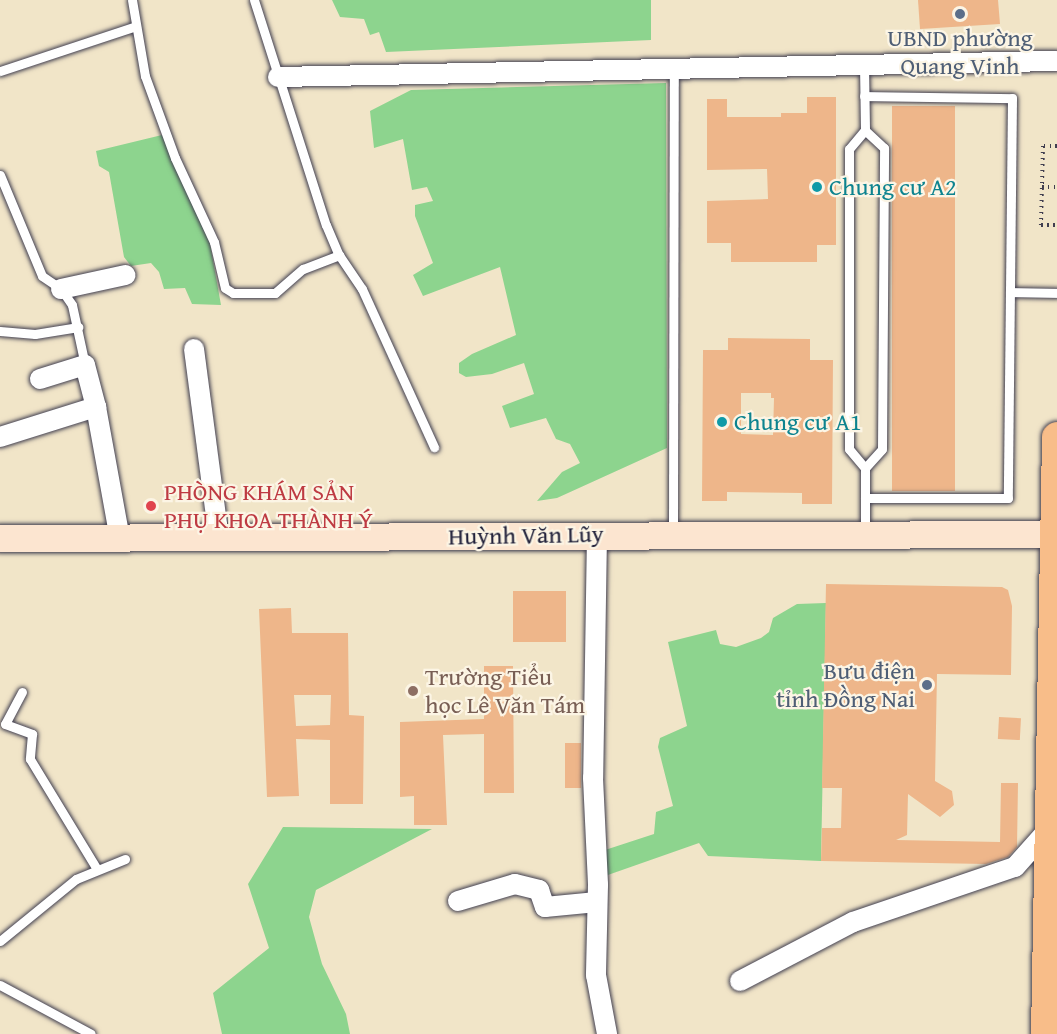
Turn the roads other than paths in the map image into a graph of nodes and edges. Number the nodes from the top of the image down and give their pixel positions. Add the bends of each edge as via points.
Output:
1 (132, 0) edge
2 (254, 0) edge
3 (136, 26) junction
4 (1057, 61) edge
5 (864, 65) junction
6 (674, 68) junction
7 (0, 71) edge
8 (279, 77) junction
9 (864, 96) junction
10 (865, 130) junction
11 (0, 175) edge
12 (339, 255) junction
13 (126, 275) dead end
14 (61, 289) junction
15 (1011, 292) junction
16 (1057, 292) edge
17 (78, 327) junction
18 (0, 331) edge
19 (194, 349) dead end
20 (85, 365) junction
21 (40, 379) dead end
22 (96, 407) junction
23 (0, 437) edge
24 (1057, 437) edge
25 (434, 447) dead end
26 (865, 468) junction
27 (865, 498) junction
28 (597, 534) junction
29 (673, 534) junction
30 (1055, 534) edge
31 (865, 536) junction
32 (0, 538) edge
33 (219, 538) junction
34 (120, 539) junction
35 (22, 692) dead end
36 (0, 710) edge
37 (10, 714) junction
38 (1047, 831) junction
39 (125, 859) dead end
40 (98, 869) junction
41 (459, 901) dead end
42 (597, 903) junction
43 (0, 941) edge
44 (740, 981) dead end
45 (0, 985) edge
46 (91, 1034) edge
47 (607, 1034) edge
48 (1046, 1034) edge

1 - 3 lane
2 - 8 lane
3 - 7 lane
3 - 12 lane via 145,76 175,158 214,242 228,291 274,293 303,269
4 - 5 street
5 - 6 street
5 - 9 lane
6 - 8 street
6 - 29 lane
8 - 12 lane
9 - 10 lane
9 - 15 lane via 1012,98
10 - 26 lane via 849,149 849,449
10 - 26 lane via 884,148 884,171 882,449
11 - 14 lane via 36,266 46,281
12 - 25 lane via 362,289
13 - 14 street
14 - 17 lane via 72,305
15 - 16 lane
15 - 27 lane via 1008,498
17 - 18 lane via 35,334
17 - 20 lane
19 - 33 street
20 - 21 street
20 - 22 street
22 - 23 street
22 - 34 street
24 - 30 main road
26 - 27 lane
27 - 31 lane
28 - 29 street, Huỳnh Văn Lũy
28 - 33 street, Huỳnh Văn Lũy
28 - 42 street via 593,778
29 - 31 street, Huỳnh Văn Lũy
30 - 31 street, Huỳnh Văn Lũy
30 - 38 main road
32 - 34 street, Huỳnh Văn Lũy
33 - 34 street, Huỳnh Văn Lũy
35 - 37 lane
36 - 37 lane
37 - 40 lane via 5,724 32,734 30,759
38 - 44 street via 1015,867 853,922
38 - 48 main road
39 - 40 lane
40 - 43 lane via 47,900
41 - 42 street via 515,884 539,891 544,907
42 - 47 street via 596,975
45 - 46 lane

